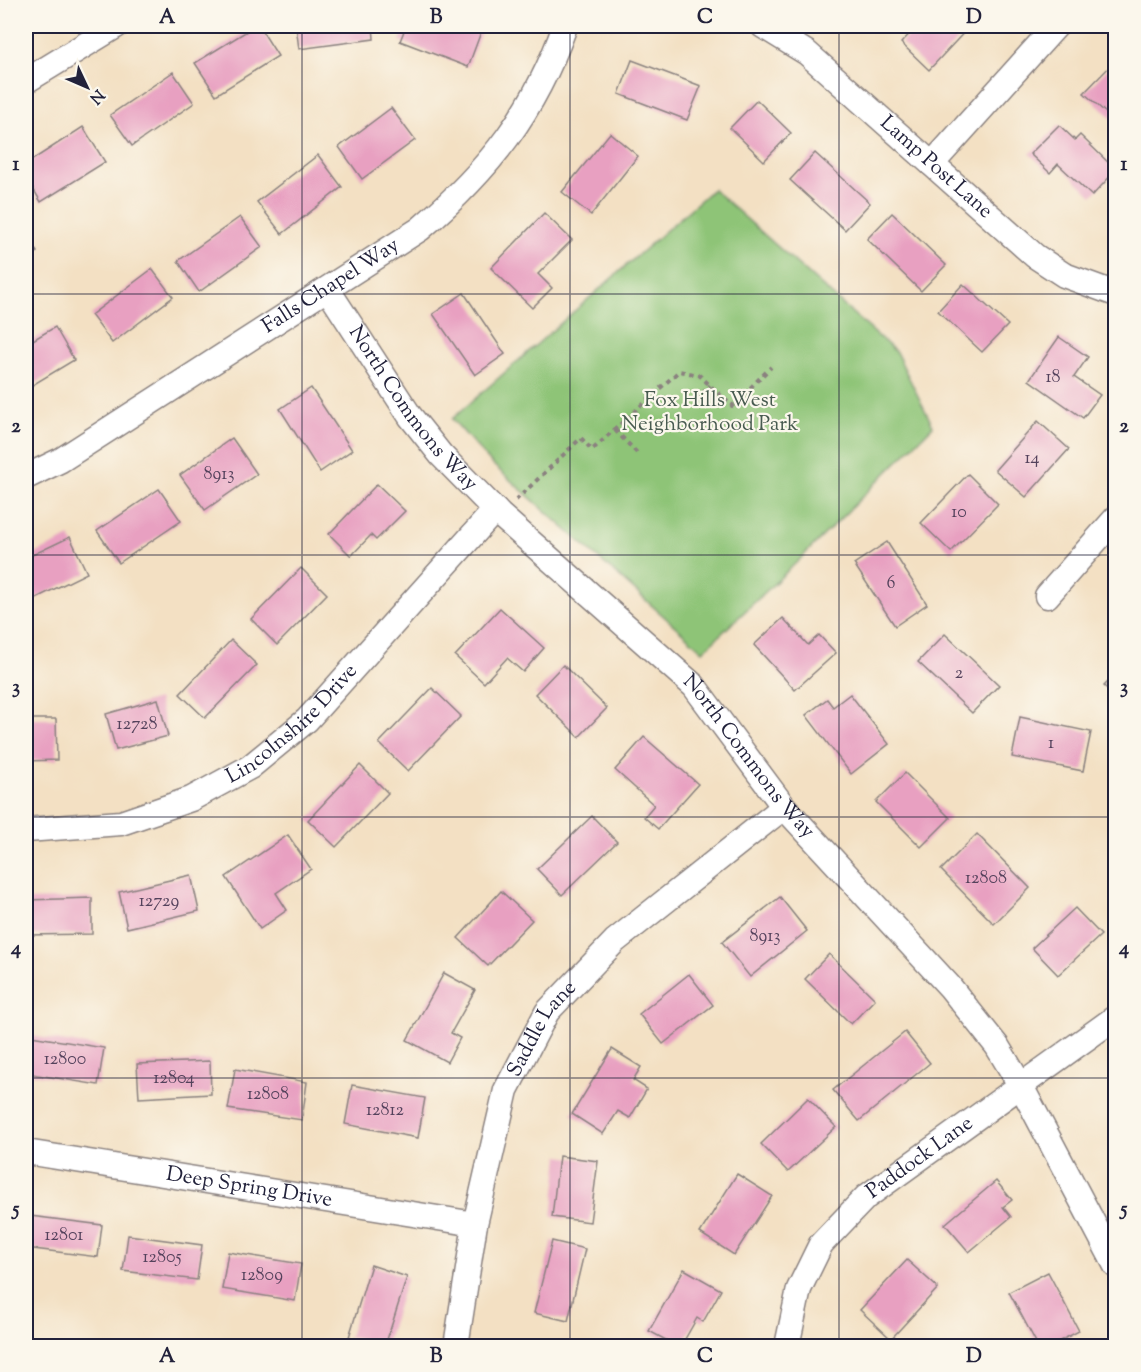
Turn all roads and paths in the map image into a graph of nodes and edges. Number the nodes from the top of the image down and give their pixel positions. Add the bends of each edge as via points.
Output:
1 (116, 26) edge
2 (565, 26) edge
3 (762, 26) edge
4 (1056, 26) edge
5 (26, 81) edge
6 (932, 164) junction
7 (328, 290) junction
8 (1116, 294) edge
9 (771, 367) dead end
10 (710, 385) junction
11 (697, 400) dead end
12 (615, 430) junction
13 (638, 454) dead end
14 (26, 477) edge
15 (498, 513) junction
16 (1116, 518) edge
17 (1047, 596) dead end
18 (784, 807) junction
19 (26, 830) edge
20 (1116, 1017) edge
21 (1021, 1086) junction
22 (26, 1152) edge
23 (475, 1224) junction
24 (1116, 1266) edge
25 (456, 1347) edge
26 (787, 1347) edge

1 - 5 street
2 - 7 street, Falls Chapel Way via 545,75 490,161 420,229
3 - 6 street, Lamp Post Lane via 807,53
4 - 6 street
6 - 8 street, Lamp Post Lane via 1035,256 1064,275
7 - 14 street, Falls Chapel Way via 61,460
7 - 15 street, North Commons Way via 410,416 441,455
9 - 10 path via 732,406
10 - 11 path
10 - 12 path via 699,375 679,371
12 - 13 path
12 - 15 path via 592,450 581,438
15 - 18 street, North Commons Way via 694,687
15 - 19 street, Lincolnshire Drive via 307,720 250,767 191,799 121,823
16 - 17 street
18 - 21 street, North Commons Way via 950,987 997,1046
18 - 23 street, Saddle Lane via 615,941 547,1012 506,1090
20 - 21 street, Paddock Lane
21 - 24 street, North Commons Way
21 - 26 street, Paddock Lane via 866,1197 821,1244 799,1289
22 - 23 street, Deep Spring Drive
23 - 25 street, Saddle Lane

